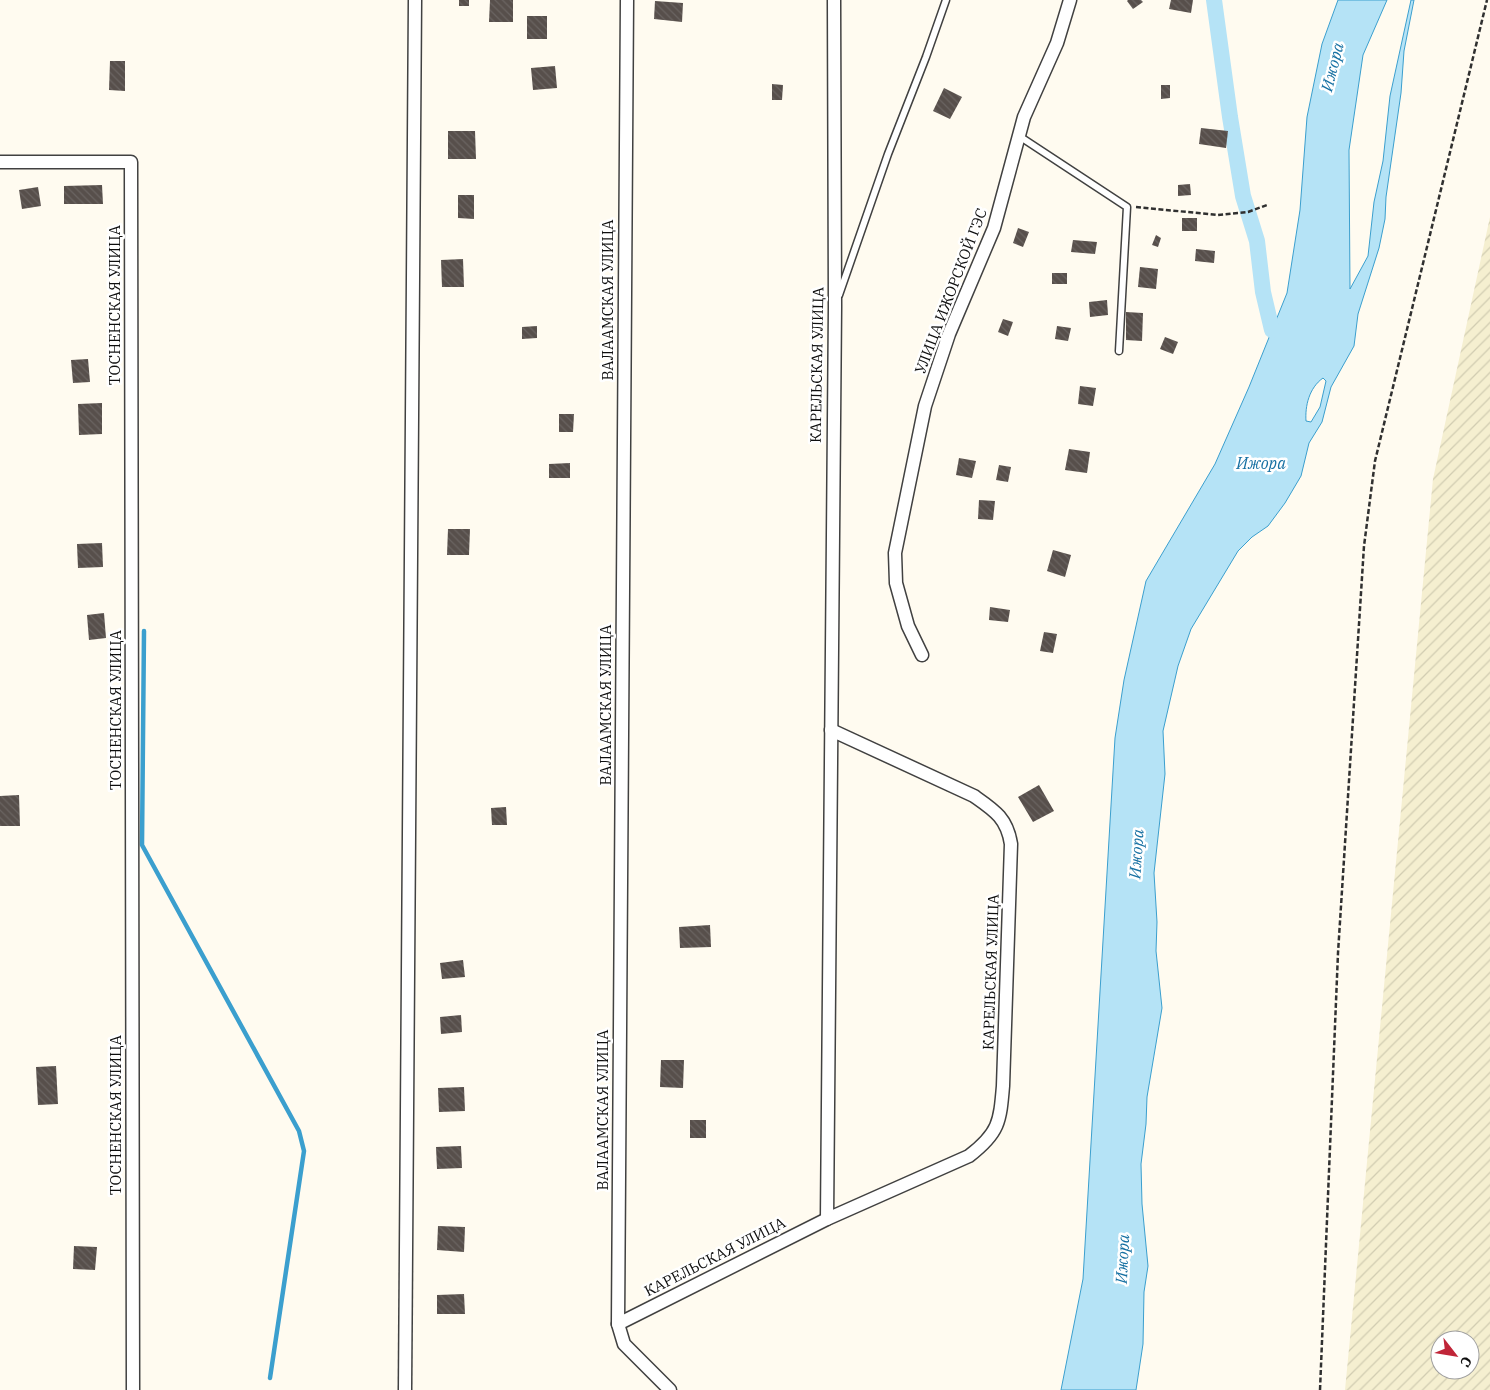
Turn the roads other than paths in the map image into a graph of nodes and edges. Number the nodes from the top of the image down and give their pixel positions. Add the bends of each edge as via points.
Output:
1 (415, 0) edge
2 (627, 0) edge
3 (834, 0) edge
4 (946, 0) edge
5 (1070, 0) edge
6 (1019, 136) junction
7 (0, 162) edge
8 (834, 307) junction
9 (1119, 351) dead end
10 (922, 655) dead end
11 (831, 730) junction
12 (827, 1219) junction
13 (618, 1324) junction
14 (133, 1390) edge
15 (405, 1390) edge
16 (670, 1390) edge

1 - 15 street
2 - 13 street, ВАЛААМСКАЯ УЛИЦА
3 - 8 street, КАРЕЛЬСКАЯ УЛИЦА
4 - 8 lane
5 - 6 street, УЛИЦА ИЖОРСКОЙ ГЭС
6 - 9 lane via 1127,206
6 - 10 street, УЛИЦА ИЖОРСКОЙ ГЭС via 994,228 949,334 926,406 895,553 896,583 908,626
7 - 14 street, ТОСНЕНСКАЯ УЛИЦА via 132,162
8 - 11 street, КАРЕЛЬСКАЯ УЛИЦА
11 - 12 street, КАРЕЛЬСКАЯ УЛИЦА
11 - 12 street, КАРЕЛЬСКАЯ УЛИЦА via 974,796 1003,819 1012,844 1001,1116 983,1145 969,1156
12 - 13 street, КАРЕЛЬСКАЯ УЛИЦА
13 - 16 street, ВАЛААМСКАЯ УЛИЦА via 624,1344

